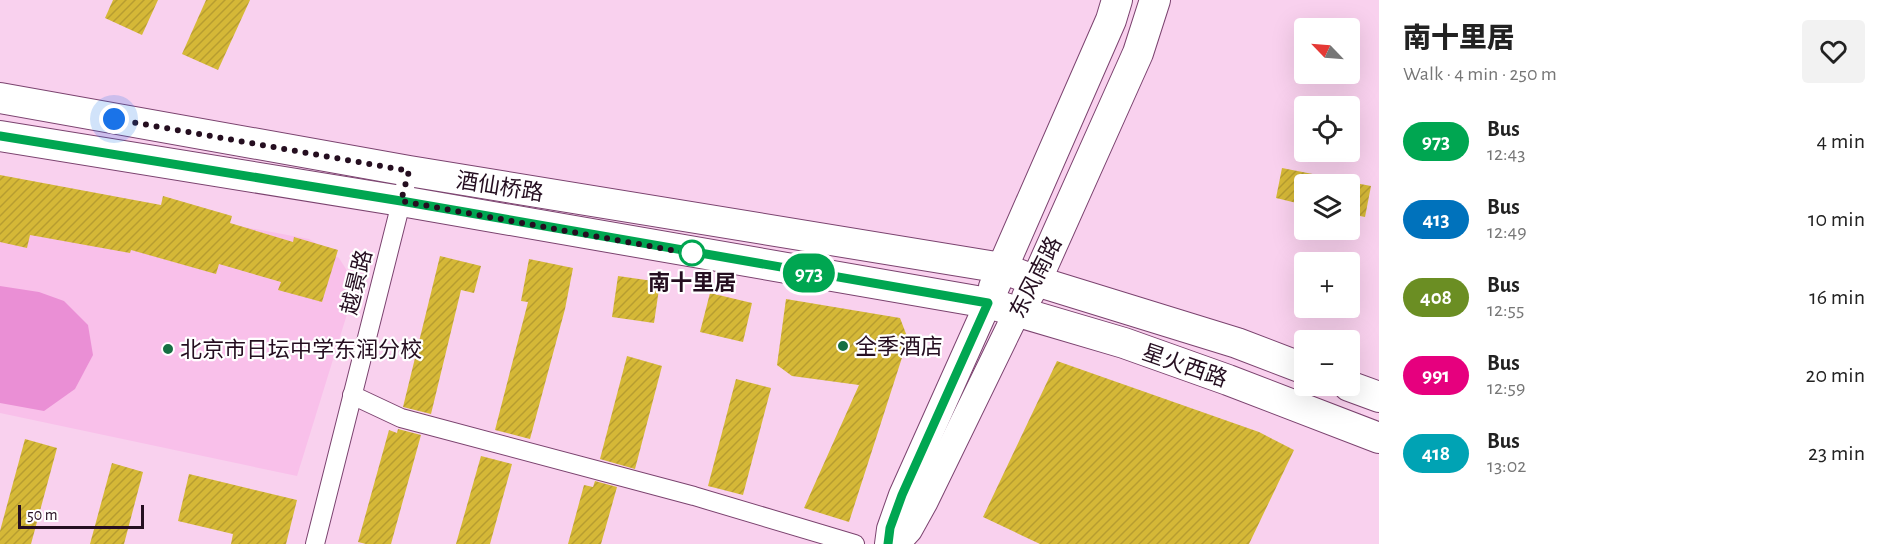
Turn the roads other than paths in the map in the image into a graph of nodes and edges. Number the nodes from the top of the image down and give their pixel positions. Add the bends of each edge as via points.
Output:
1 (1117, 0) edge
2 (1155, 0) edge
3 (0, 98) edge
4 (0, 136) edge
5 (409, 171) junction
6 (401, 201) junction
7 (1002, 268) junction
8 (1036, 281) junction
9 (988, 303) junction
10 (1017, 312) junction
11 (1294, 365) edge
12 (1360, 390) edge
13 (352, 395) junction
14 (1379, 397) edge
15 (1379, 438) edge
16 (315, 544) edge
17 (855, 544) edge
18 (888, 544) edge
19 (896, 544) edge

1 - 7 main road, 东风南路
2 - 8 main road, 东风南路 via 1138,53
3 - 5 main road, 酒仙桥路
4 - 6 main road, 酒仙桥路
5 - 6 street, 越景路
5 - 7 main road, 酒仙桥路
6 - 9 main road, 酒仙桥路
6 - 13 street, 越景路
7 - 8 main road, 星火西路
7 - 9 main road, 东风南路
8 - 10 main road, 东风南路
8 - 11 main road, 星火西路 via 1237,343
9 - 10 main road, 星火西路
9 - 18 street, 东风南路 via 902,495
10 - 15 main road, 星火西路 via 1145,351
10 - 19 street, 东风南路 via 924,503
12 - 14 main road
13 - 16 street, 越景路
13 - 17 street via 401,418 694,496

